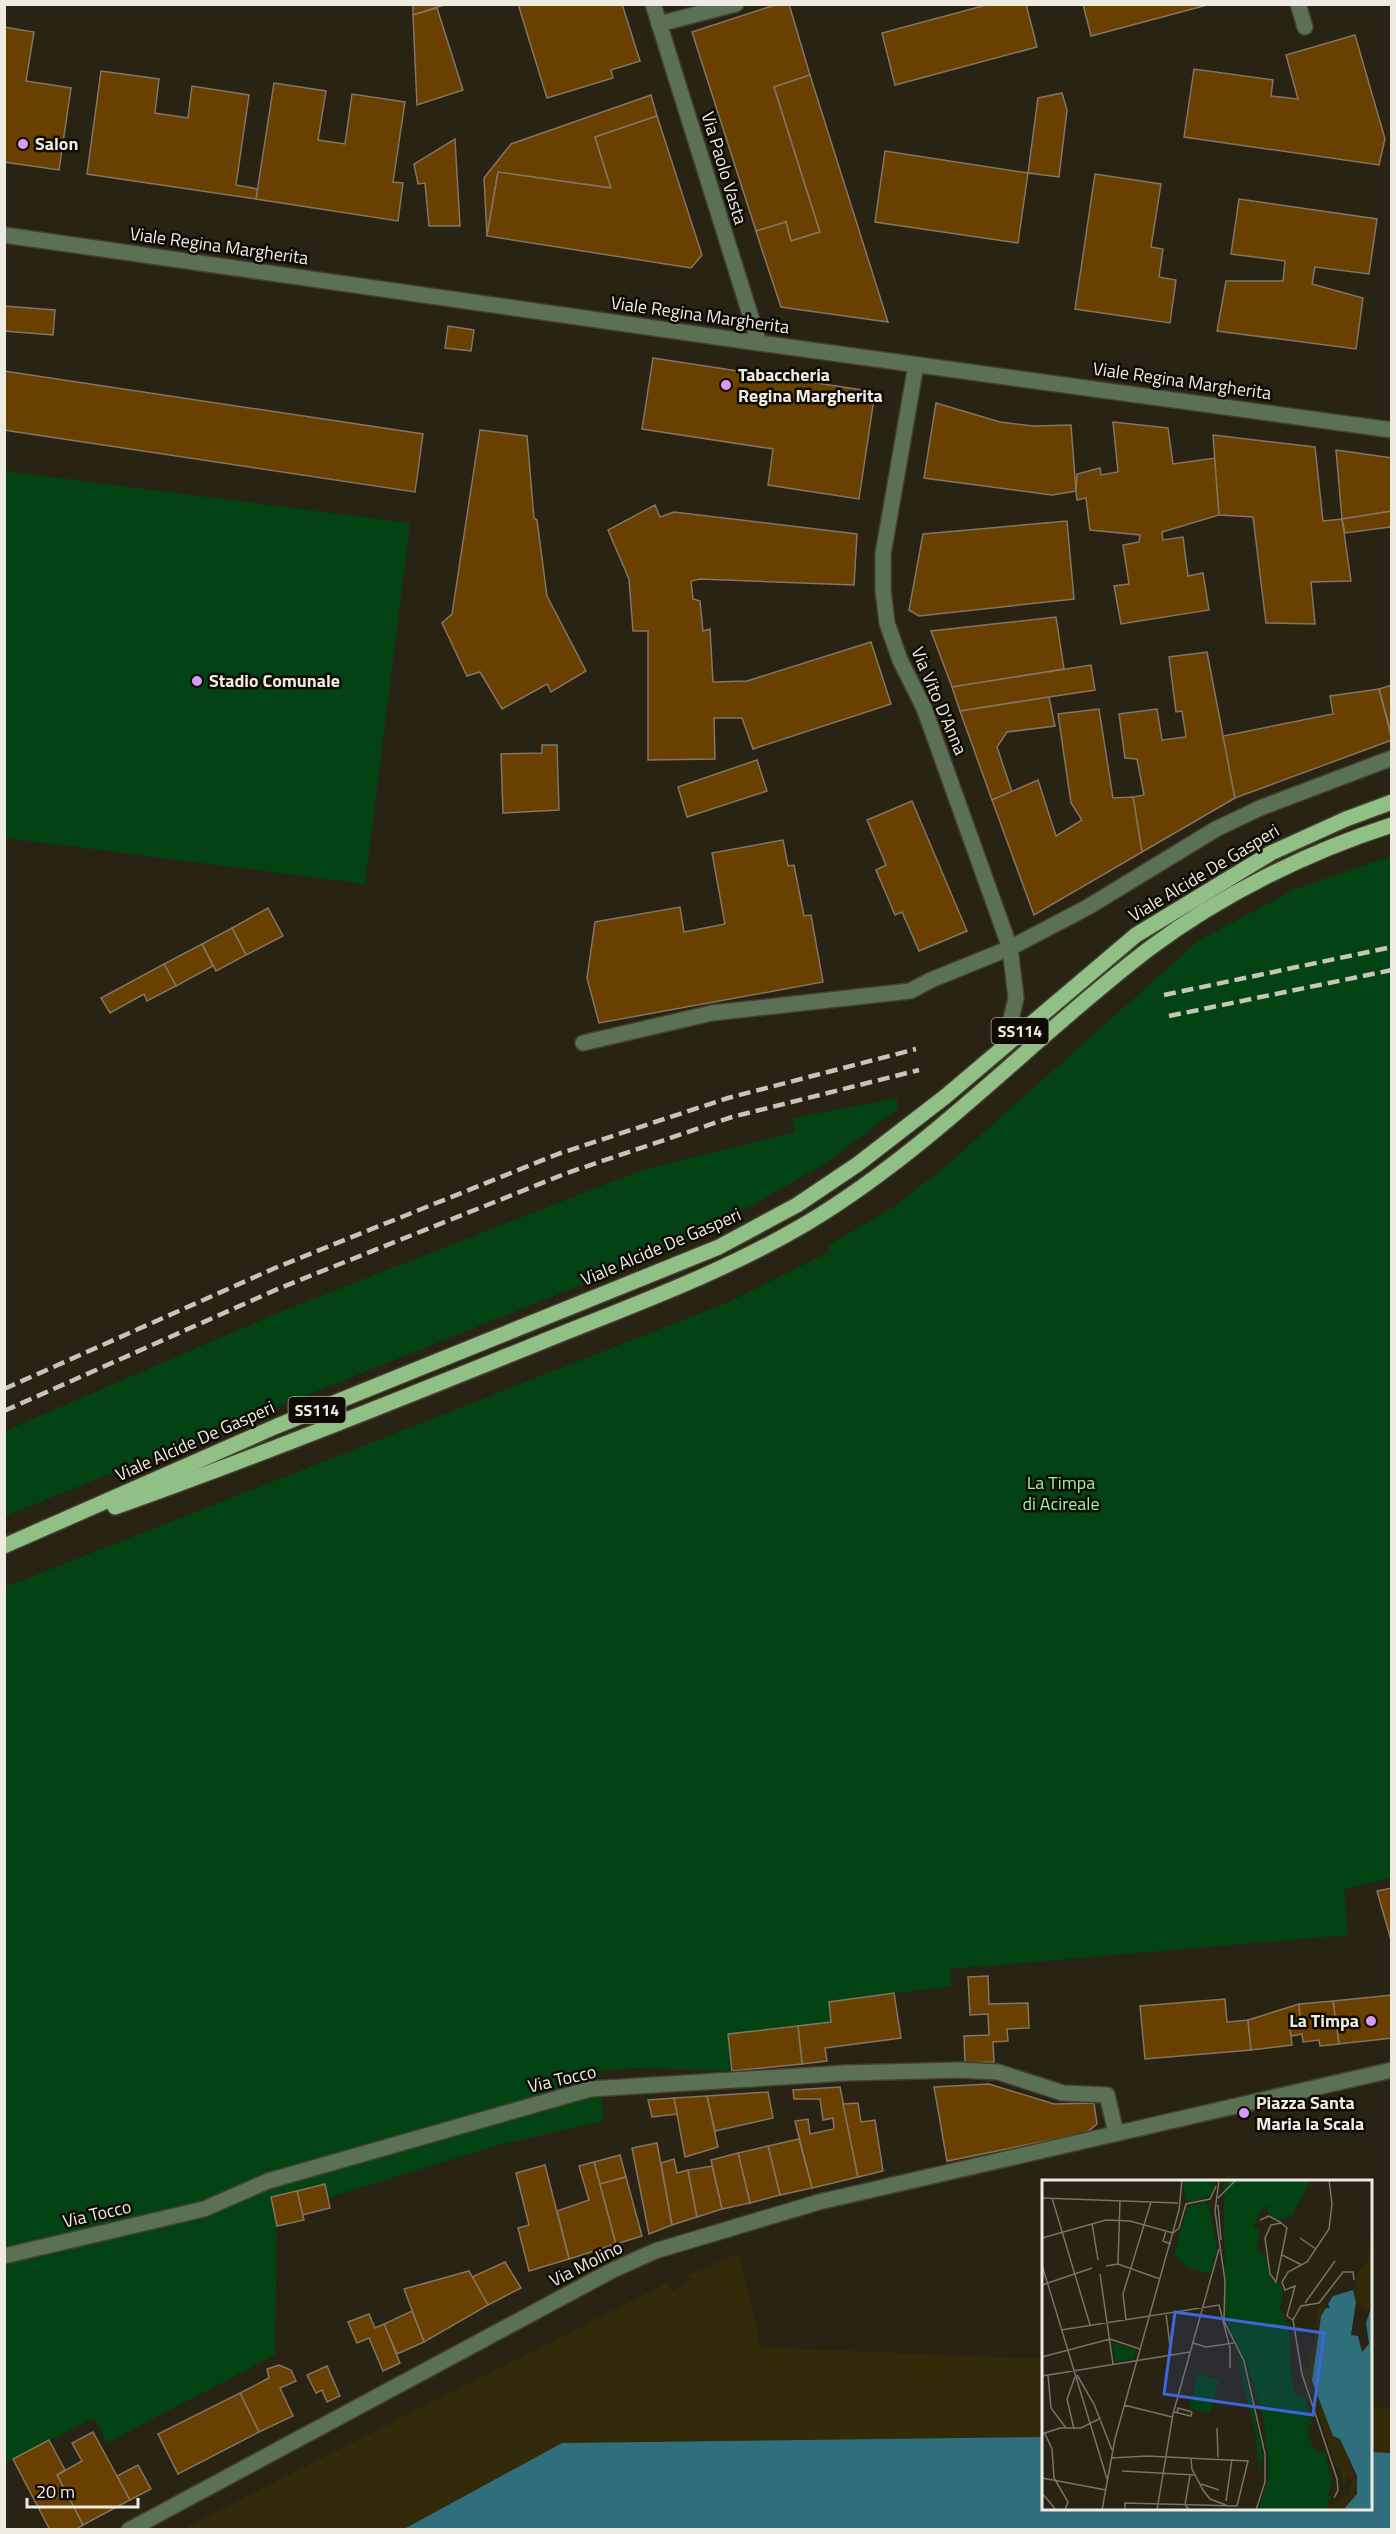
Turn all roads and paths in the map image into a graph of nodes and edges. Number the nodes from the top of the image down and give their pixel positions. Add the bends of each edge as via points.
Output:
1 (653, 4) edge
2 (736, 4) edge
3 (1298, 4) edge
4 (659, 24) junction
5 (1305, 27) dead end
6 (4, 235) edge
7 (759, 343) junction
8 (916, 365) junction
9 (1392, 429) edge
10 (1392, 758) edge
11 (1392, 802) edge
12 (1392, 825) edge
13 (1010, 948) junction
14 (583, 1043) dead end
15 (1005, 1045) junction
16 (4, 1546) edge
17 (1392, 2070) edge
18 (1116, 2133) junction
19 (4, 2256) edge
20 (129, 2529) edge

1 - 4 street, Via Paolo Vasta
2 - 4 street
3 - 5 street
4 - 7 street, Via Paolo Vasta
6 - 7 street, Viale Regina Margherita
7 - 8 street, Viale Regina Margherita
8 - 9 street, Viale Regina Margherita
8 - 13 street, Via Vito D'Anna via 883,554 887,623 924,708
10 - 13 street, Viale Alcide De Gasperi via 1260,808 1216,829 1088,907
11 - 15 main road, Viale Alcide De Gasperi / SS114 via 1271,853 1187,902 1136,935
12 - 16 main road, Viale Alcide De Gasperi / SS114 via 1354,837 1281,870 1198,916 1151,948 963,1110 871,1180 808,1222 732,1264 286,1445
13 - 14 street, Viale Alcide De Gasperi via 910,991 712,1013
13 - 15 street, Via Vito D'Anna via 1016,998
15 - 16 main road, Viale Alcide De Gasperi / SS114 via 866,1158 797,1205 719,1247 277,1426
17 - 18 street
18 - 19 street, Via Tocco via 1107,2095 1063,2093 998,2072 846,2073 590,2089 268,2181 204,2209
18 - 20 street, Via Molino via 819,2202 656,2251 611,2271

